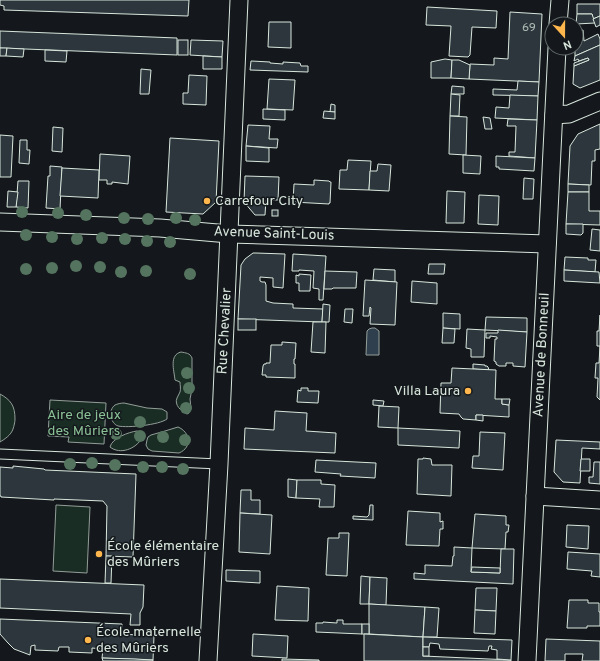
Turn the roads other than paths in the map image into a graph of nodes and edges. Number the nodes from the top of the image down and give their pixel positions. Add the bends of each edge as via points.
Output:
1 (239, 0) edge
2 (560, 0) edge
3 (559, 16) edge
4 (557, 56) edge
5 (600, 101) edge
6 (554, 115) junction
7 (0, 222) edge
8 (229, 234) junction
9 (547, 244) junction
10 (0, 454) edge
11 (219, 464) junction
12 (535, 496) junction
13 (600, 500) edge
14 (208, 661) edge
15 (527, 661) edge

1 - 8 street, Rue Chevalier
2 - 3 street
4 - 6 street, Avenue de Bonneuil
5 - 6 street via 569,114
6 - 9 street, Avenue de Bonneuil
7 - 8 street, Avenue Saint-Louis via 160,228
8 - 9 street, Avenue Saint-Louis
8 - 11 street, Rue Chevalier
9 - 12 street, Avenue de Bonneuil
10 - 11 lane
11 - 14 street, Rue Chevalier
12 - 13 street
12 - 15 street, Avenue de Bonneuil

